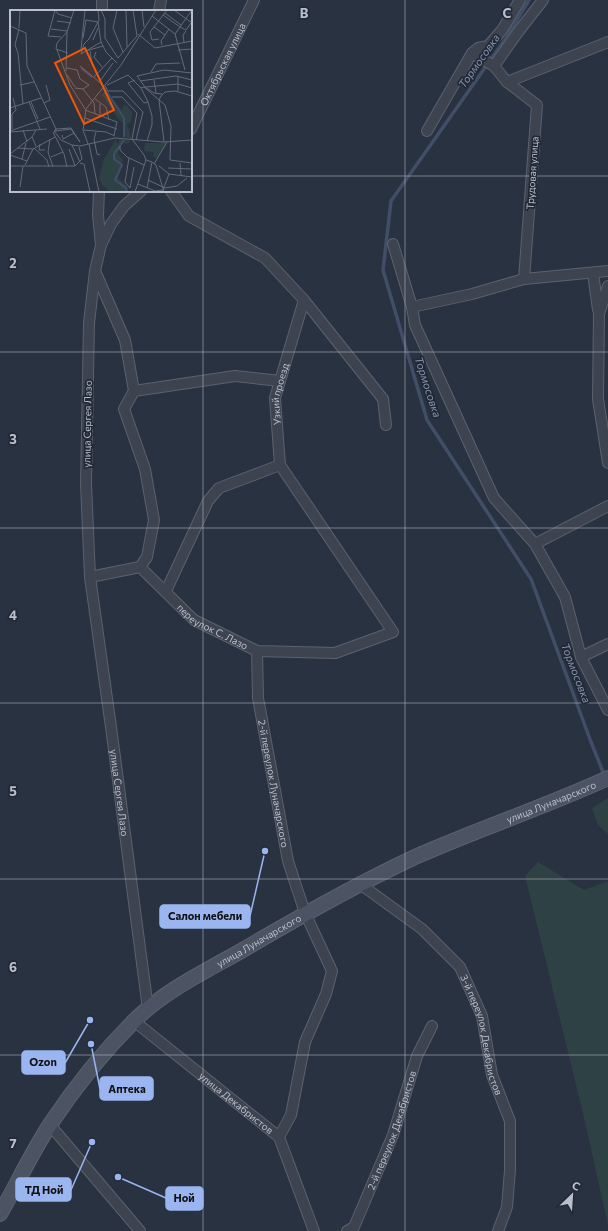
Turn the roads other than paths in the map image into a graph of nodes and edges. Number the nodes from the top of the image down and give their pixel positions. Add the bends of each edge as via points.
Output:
1 (161, 0) edge
2 (254, 0) edge
3 (520, 0) edge
4 (543, 0) edge
5 (159, 10) edge
6 (608, 42) edge
7 (472, 53) junction
8 (494, 66) junction
9 (507, 82) junction
10 (192, 127) edge
11 (428, 131) dead end
12 (99, 192) edge
13 (140, 192) edge
14 (171, 192) edge
15 (393, 244) dead end
16 (101, 245) junction
17 (95, 271) junction
18 (608, 271) edge
19 (593, 273) junction
20 (524, 279) junction
21 (608, 286) edge
22 (304, 300) junction
23 (412, 307) junction
24 (599, 314) junction
25 (280, 382) junction
26 (134, 391) junction
27 (386, 425) dead end
28 (608, 463) edge
29 (280, 465) junction
30 (608, 506) edge
31 (535, 544) junction
32 (140, 567) junction
33 (90, 577) junction
34 (166, 591) junction
35 (393, 632) joint
36 (608, 644) edge
37 (257, 651) junction
38 (581, 657) junction
39 (608, 710) edge
40 (608, 778) edge
41 (360, 884) junction
42 (305, 913) junction
43 (148, 1009) junction
44 (134, 1021) junction
45 (432, 1026) dead end
46 (50, 1125) junction
47 (279, 1137) junction
48 (0, 1214) edge
49 (140, 1231) edge
50 (314, 1231) edge
51 (347, 1231) edge
52 (498, 1231) edge

1 - 5 street
2 - 10 street, Октябрьская улица
3 - 7 street via 502,30 488,46 478,48
4 - 8 street
6 - 9 street
7 - 8 street
7 - 11 street
8 - 9 street
9 - 20 street, Трудовая улица via 537,105
12 - 16 street
13 - 16 street via 124,206 111,224
14 - 22 street via 189,216 265,258
15 - 23 street
16 - 17 street, улица Сергея Лазо
17 - 26 street via 125,340
17 - 33 street, улица Сергея Лазо via 89,324 87,400 86,483
18 - 19 street
19 - 20 street
19 - 24 street
20 - 23 street
21 - 24 street
22 - 25 street, Узкий проезд
22 - 27 street via 383,399
23 - 31 street via 415,325 494,498
24 - 28 street via 598,399
25 - 26 street via 235,376
25 - 29 street, Узкий проезд via 275,398
26 - 32 street via 124,409 145,469 154,520 148,557
29 - 34 street via 219,488 208,501
29 - 35 street, Узкий проезд
30 - 31 street
31 - 38 street via 565,597
32 - 33 street
32 - 34 street, переулок С. Лазо
33 - 43 street, улица Сергея Лазо
34 - 37 street, переулок С. Лазо via 194,620
35 - 37 street, переулок С. Лазо via 334,653
36 - 38 street
37 - 42 street, 2-й переулок Луначарского via 258,698 283,838
38 - 39 street
40 - 41 main road, улица Луначарского via 415,857
41 - 42 main road, улица Луначарского
41 - 52 street, 3-й переулок Декабристов via 422,929 460,967 482,1016 492,1075 510,1121 510,1170 506,1207
42 - 43 main road, улица Луначарского via 169,993
42 - 47 street, 2-й переулок Луначарского via 332,971 326,994 305,1042 291,1115
43 - 44 main road, улица Луначарского
44 - 46 main road, улица Луначарского via 72,1092
44 - 47 street, улица Декабристов
45 - 51 street, 2-й переулок Декабристов via 417,1056 393,1135 354,1227
46 - 48 main road, улица Луначарского
46 - 49 street
47 - 50 street, улица Декабристов

